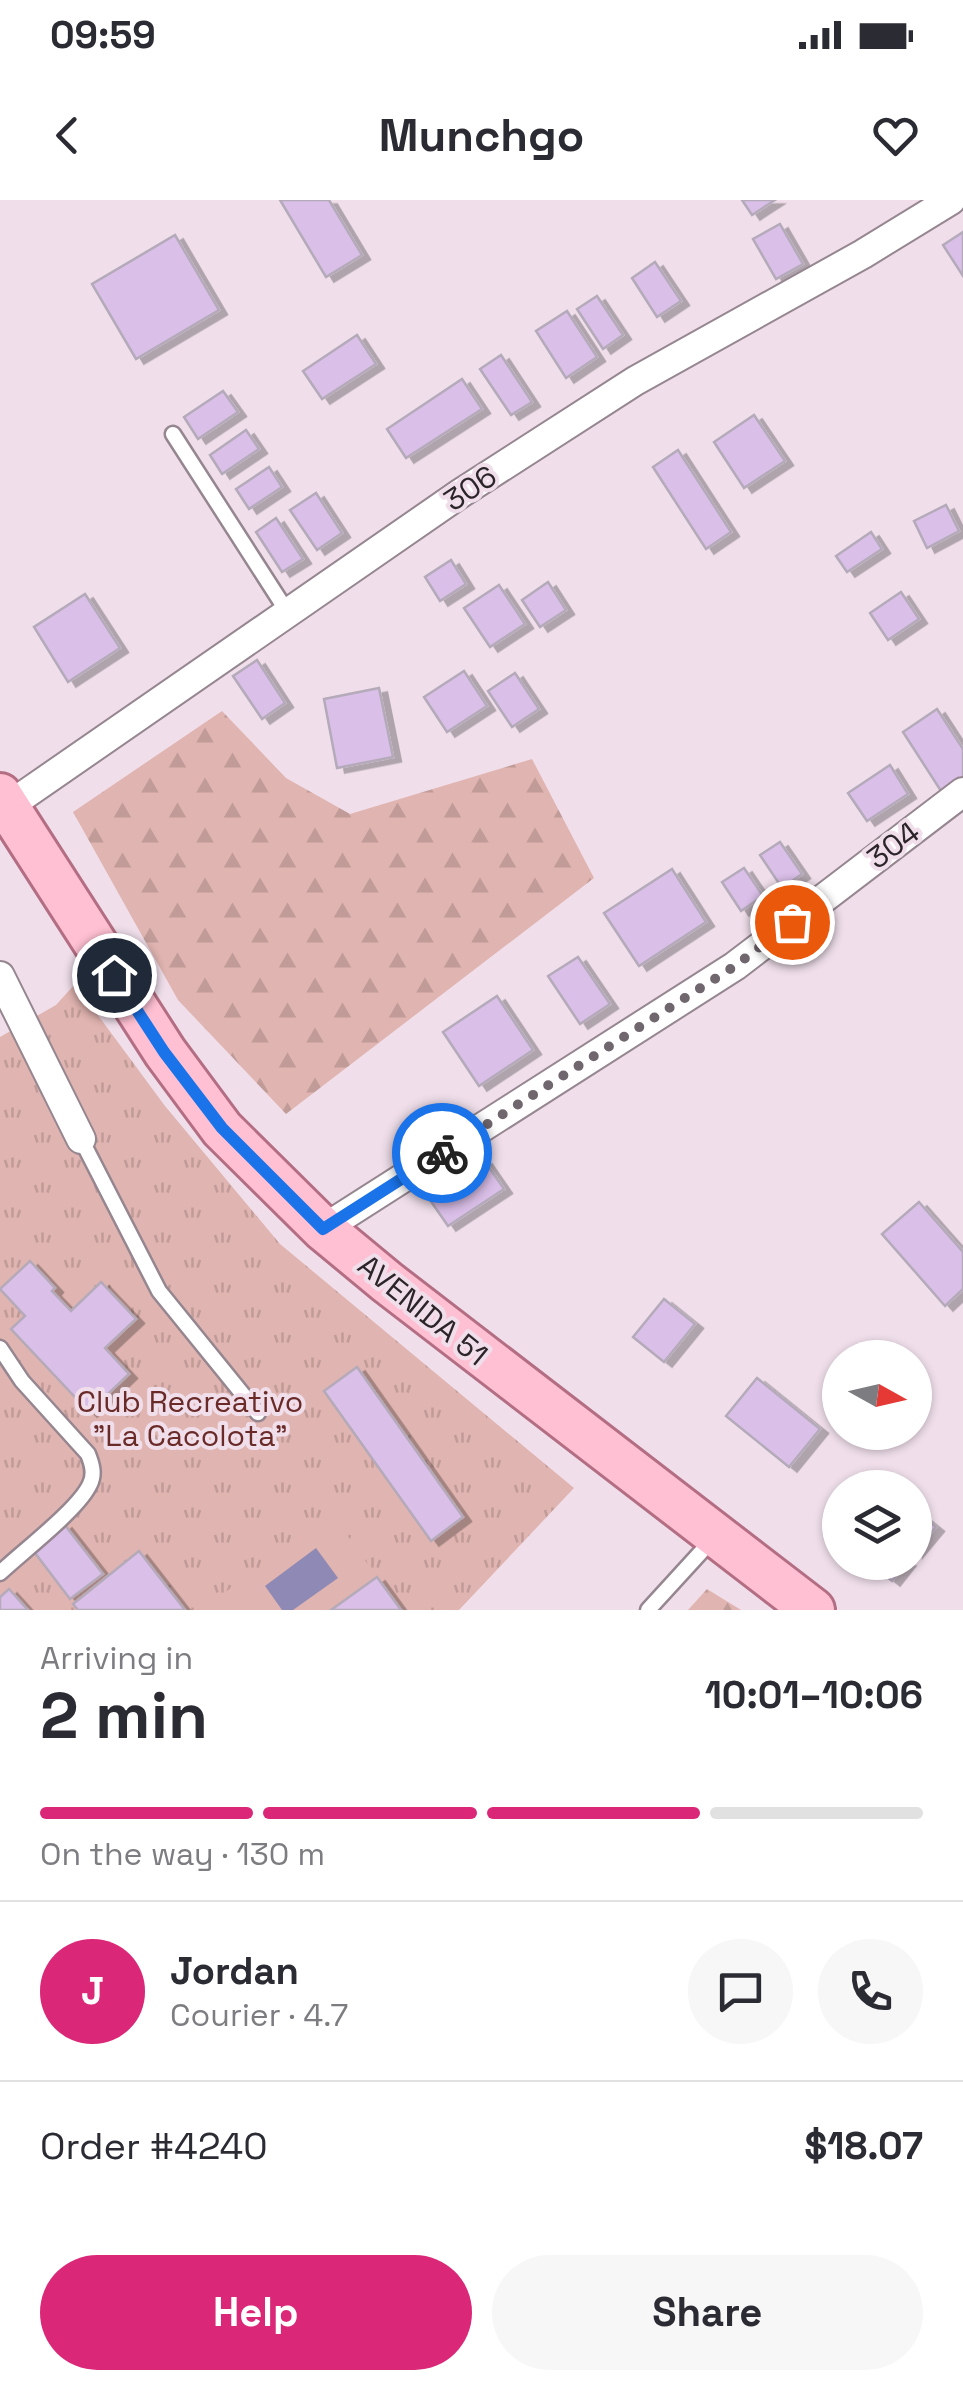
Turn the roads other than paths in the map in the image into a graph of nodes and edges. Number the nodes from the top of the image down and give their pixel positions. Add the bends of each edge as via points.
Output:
1 (952, 200) edge
2 (173, 434) dead end
3 (288, 613) junction
4 (963, 792) edge
5 (4, 801) edge
6 (1, 979) edge
7 (80, 1140) joint
8 (323, 1229) junction
9 (0, 1348) edge
10 (258, 1413) dead end
11 (716, 1536) junction
12 (0, 1572) edge
13 (648, 1610) edge
14 (813, 1610) edge

1 - 3 street, 306 via 635,381
2 - 3 lane
3 - 5 street, 306
4 - 8 street, 304 via 735,966
5 - 8 main road, AVENIDA 51 via 164,1052 222,1128
6 - 7 street
7 - 10 lane via 159,1290
8 - 11 main road, AVENIDA 51
9 - 12 lane via 93,1466 80,1499
11 - 13 lane
11 - 14 main road, AVENIDA 51

